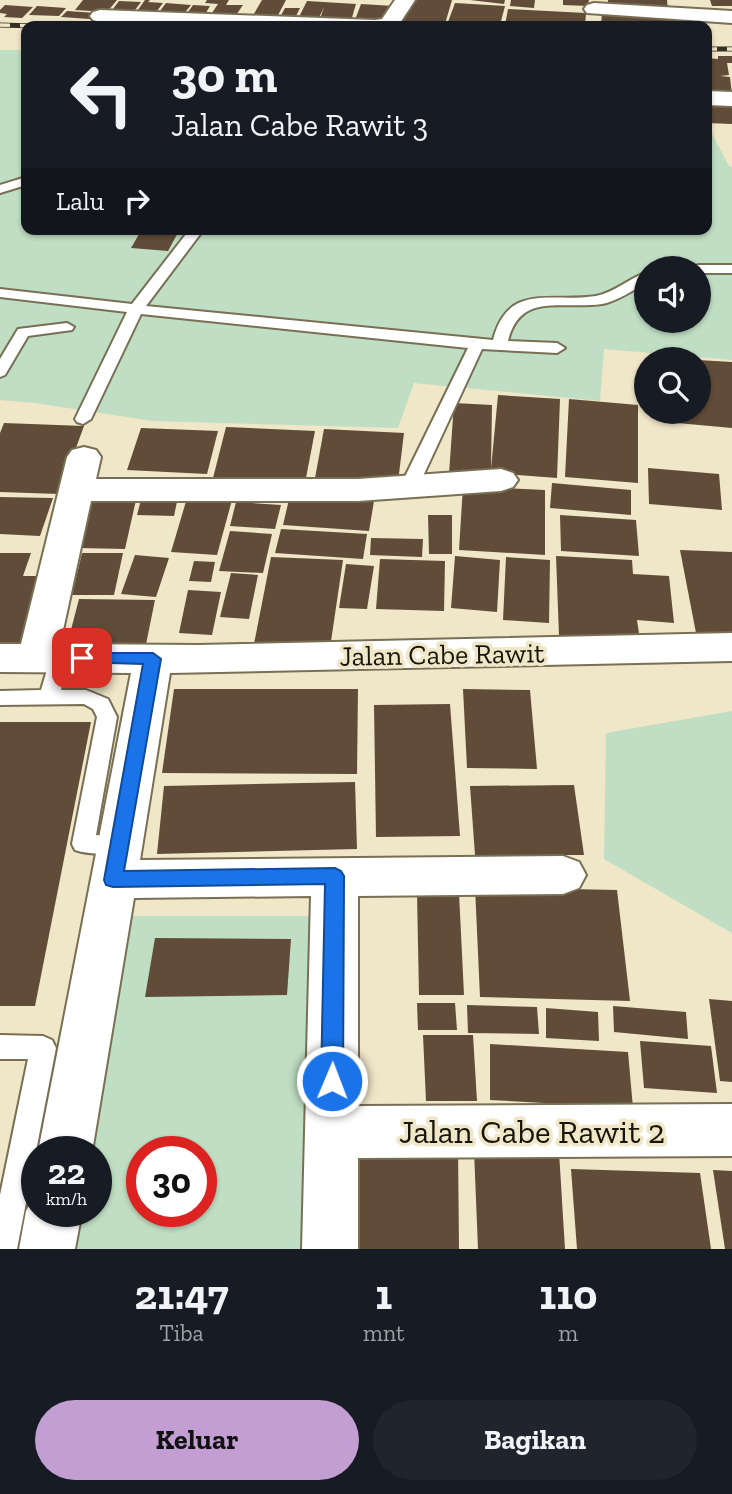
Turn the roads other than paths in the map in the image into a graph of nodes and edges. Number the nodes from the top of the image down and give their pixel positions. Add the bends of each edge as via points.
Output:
1 (248, 0) edge
2 (405, 0) edge
3 (594, 12) edge
4 (100, 16) dead end
5 (732, 17) edge
6 (235, 21) joint
7 (391, 21) edge
8 (712, 98) edge
9 (732, 99) edge
10 (21, 183) edge
11 (0, 189) edge
12 (192, 235) edge
13 (711, 269) edge
14 (732, 269) edge
15 (634, 284) edge
16 (0, 293) edge
17 (136, 309) junction
18 (67, 327) dead end
19 (477, 344) junction
20 (499, 345) junction
21 (557, 348) dead end
22 (0, 372) edge
23 (83, 419) dead end
24 (501, 480) dead end
25 (408, 489) junction
26 (732, 647) edge
27 (32, 658) edge
28 (153, 659) junction
29 (49, 697) junction
30 (0, 698) edge
31 (117, 862) junction
32 (563, 875) dead end
33 (335, 876) junction
34 (0, 1047) edge
35 (732, 1130) edge
36 (332, 1132) junction
37 (68, 1136) edge
38 (51, 1227) edge
39 (3, 1249) edge
40 (47, 1249) edge
41 (330, 1249) edge

1 - 6 street
2 - 7 street
3 - 5 street
4 - 6 street
8 - 9 street
10 - 11 lane
12 - 17 lane
13 - 14 lane
15 - 20 lane via 602,300 524,304 505,321
16 - 17 lane
17 - 19 lane
17 - 23 lane
18 - 22 lane via 23,332
19 - 20 lane
19 - 25 lane
20 - 21 lane
24 - 25 street
25 - 27 street via 80,473
26 - 28 street, Jalan Cabe Rawit
27 - 28 street, Jalan Cabe Rawit
27 - 29 lane
28 - 31 street
29 - 30 lane
29 - 31 lane via 86,697 101,704 107,717 83,844
31 - 33 street
31 - 37 street
32 - 33 street
33 - 36 street
34 - 39 lane via 43,1048
35 - 36 street, Jalan Cabe Rawit 2
36 - 41 street
38 - 40 street

